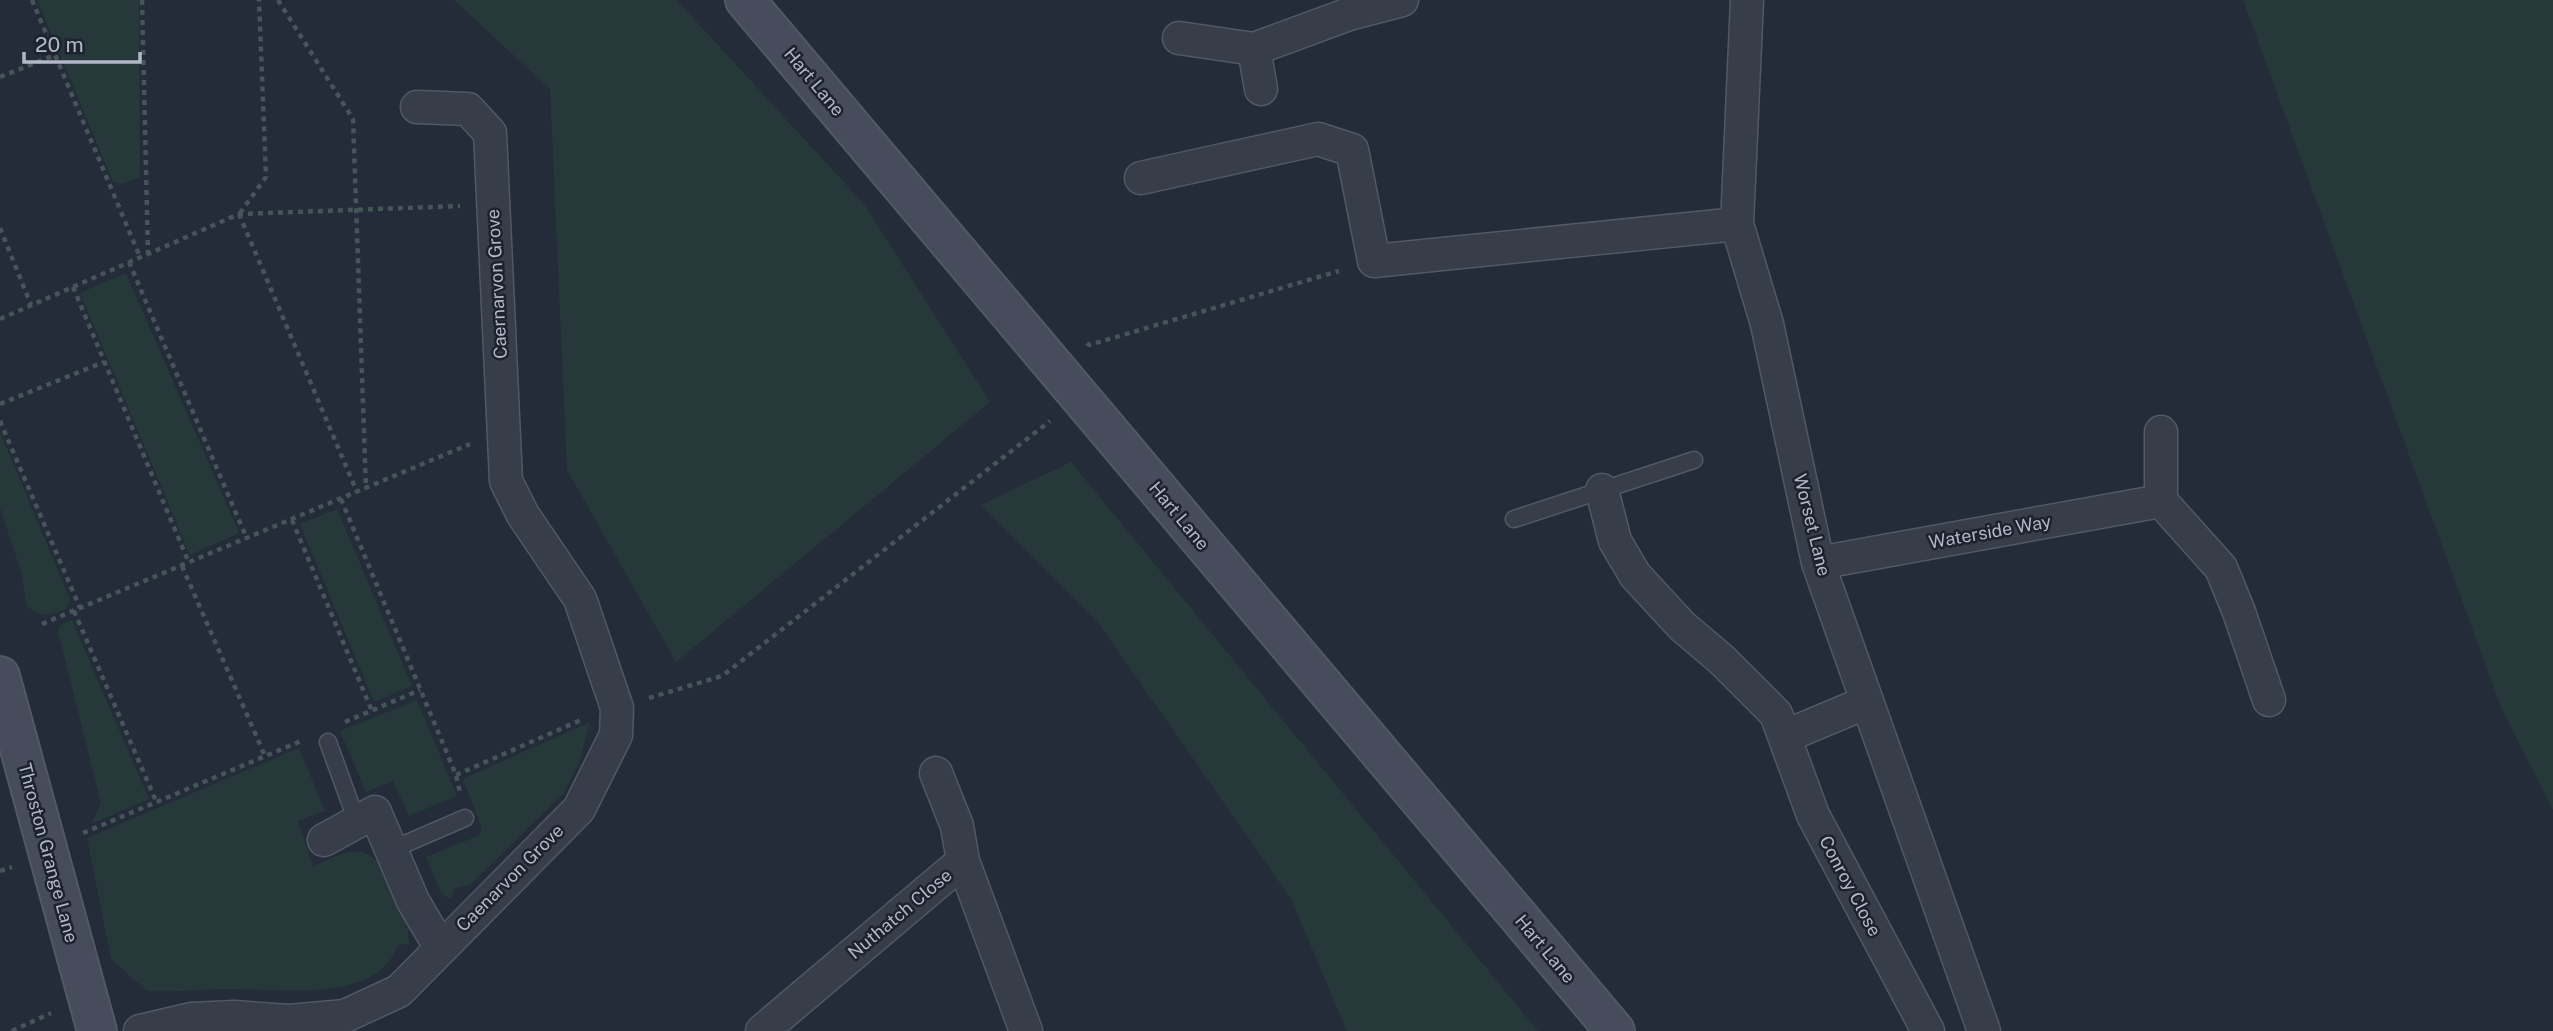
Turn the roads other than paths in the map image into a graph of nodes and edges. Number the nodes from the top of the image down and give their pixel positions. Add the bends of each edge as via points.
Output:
1 (745, 0) edge
2 (1402, 0) edge
3 (1747, 0) edge
4 (1179, 38) dead end
5 (1254, 48) junction
6 (1261, 89) dead end
7 (417, 107) dead end
8 (1141, 178) dead end
9 (1737, 224) junction
10 (2161, 432) dead end
11 (1694, 460) dead end
12 (1602, 490) junction
13 (2161, 501) junction
14 (523, 515) joint
15 (1514, 519) dead end
16 (1818, 563) junction
17 (0, 676) edge
18 (2269, 700) dead end
19 (1867, 702) junction
20 (1786, 736) junction
21 (321, 739) road end
22 (936, 773) dead end
23 (465, 818) dead end
24 (357, 822) junction
25 (324, 840) dead end
26 (391, 850) junction
27 (963, 861) junction
28 (440, 947) junction
29 (97, 1031) edge
30 (140, 1031) edge
31 (762, 1031) edge
32 (1026, 1031) edge
33 (1615, 1031) edge
34 (1928, 1031) edge
35 (1984, 1031) edge

1 - 33 street, Hart Lane
2 - 5 street
3 - 9 street, Worset Lane
4 - 5 street
5 - 6 street
7 - 14 street, Caernarvon Grove via 468,109 491,133 506,481
8 - 9 street via 1318,139 1336,143 1352,150 1374,261
9 - 16 street, Worset Lane via 1767,324
10 - 13 street
11 - 12 lane
12 - 15 lane
12 - 20 street, Conroy Close via 1612,533 1634,575 1682,626 1767,702
13 - 16 street, Waterside Way
13 - 18 street via 2221,568
14 - 28 street, Caenarvon Grove via 580,599 617,708 616,734 579,809
16 - 19 street, Worset Lane
17 - 29 street, Throston Grange Lane
19 - 20 street
19 - 35 street, Worset Lane
20 - 34 street, Conroy Close via 1813,815
21 - 24 lane
22 - 27 street via 957,826
23 - 26 lane
24 - 25 street
24 - 26 street via 375,812
26 - 28 street
27 - 31 street, Nuthatch Close
27 - 32 street, Nuthatch Close
28 - 30 street, Caenarvon Grove via 399,991 345,1016 289,1021 191,1019

